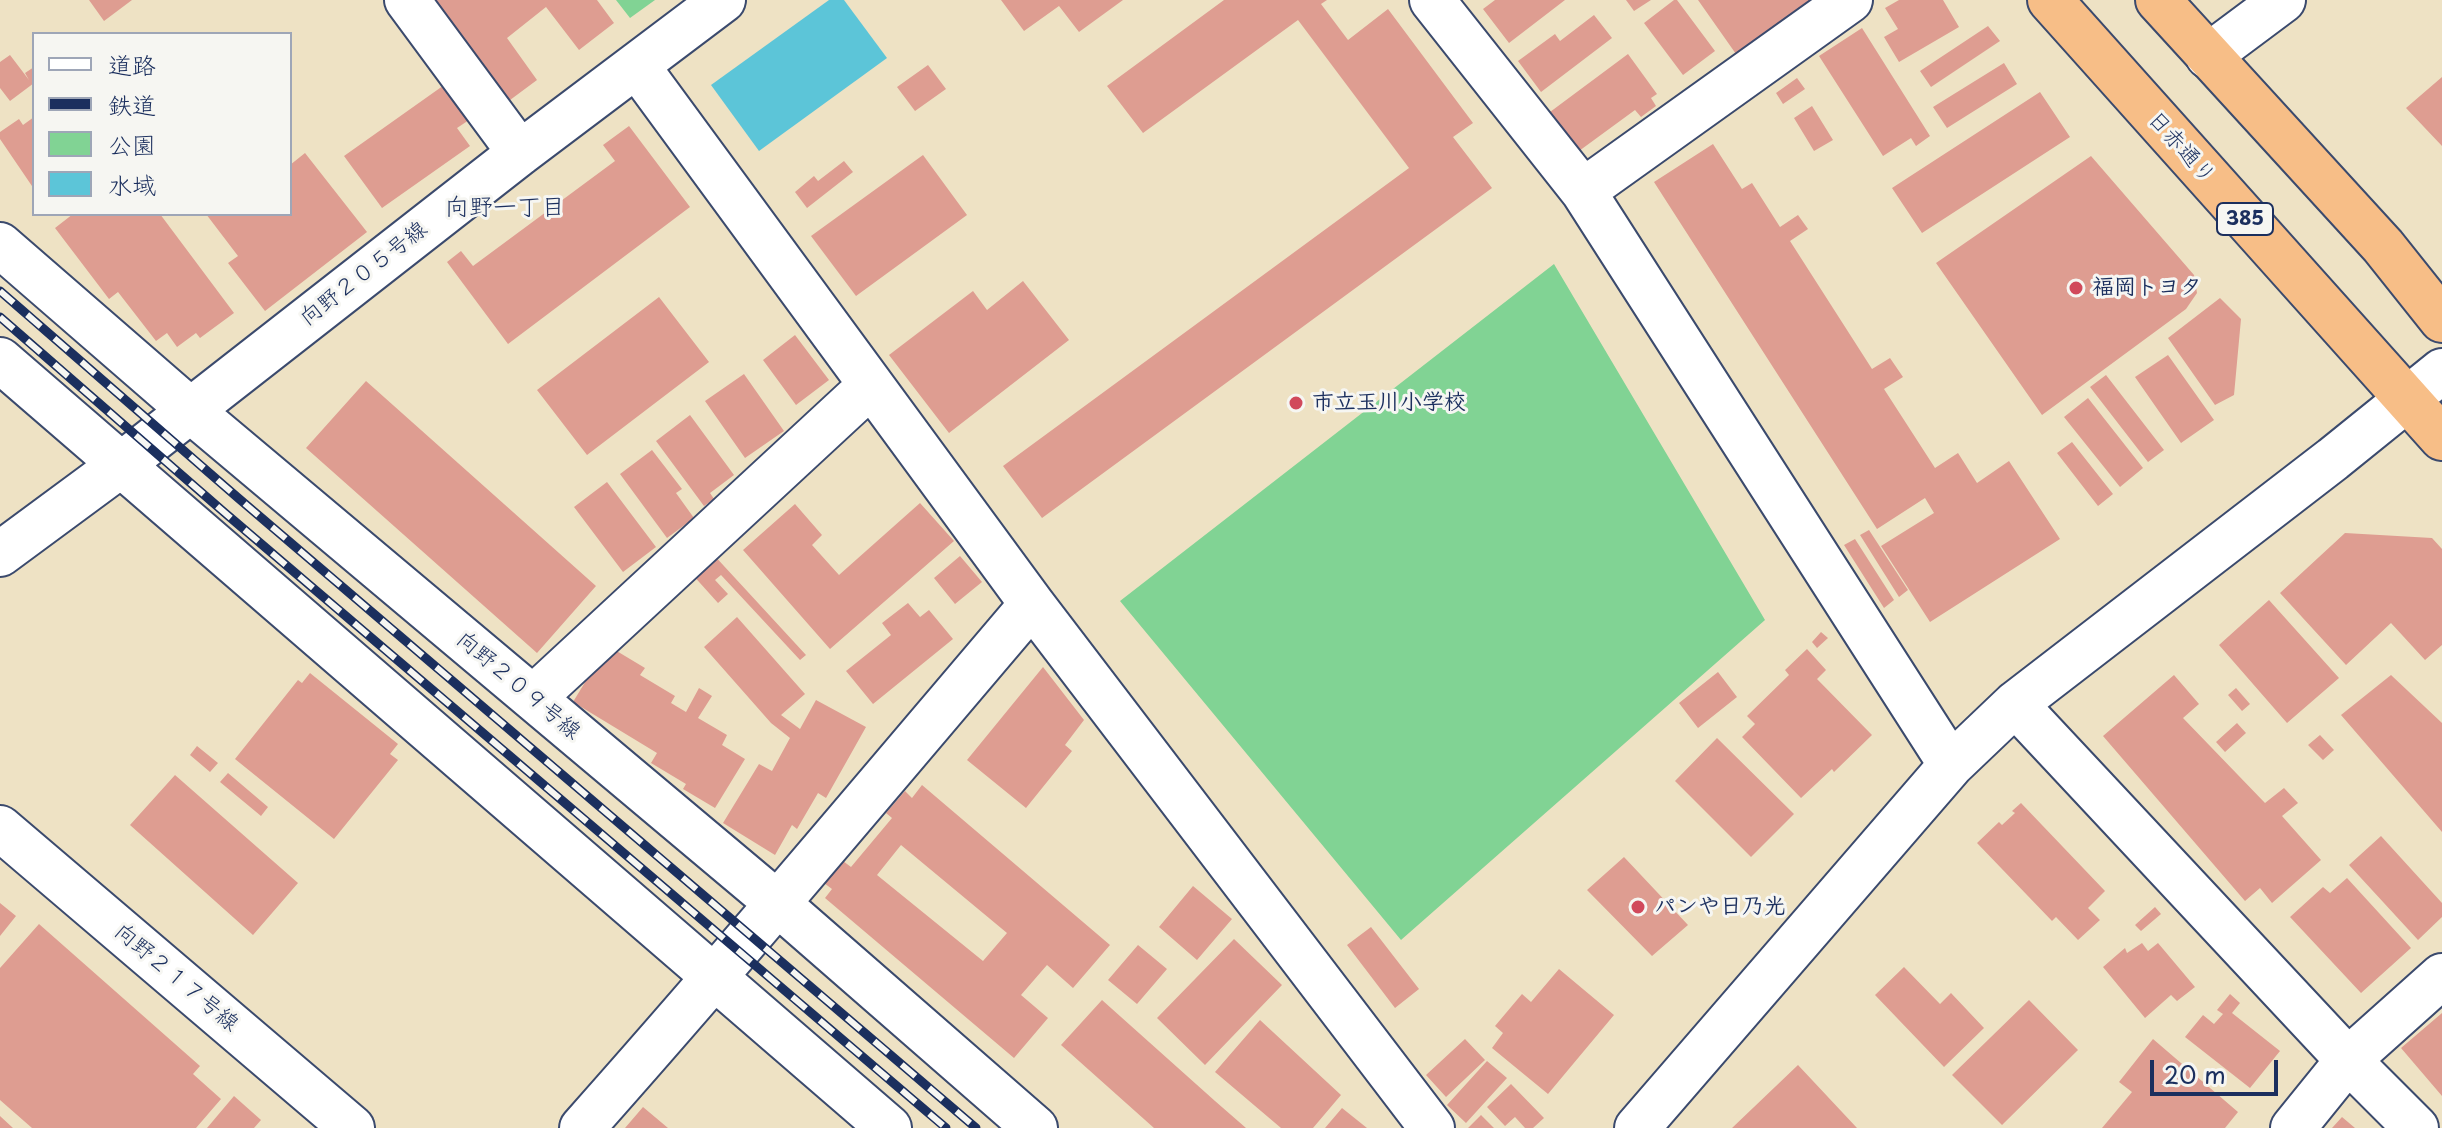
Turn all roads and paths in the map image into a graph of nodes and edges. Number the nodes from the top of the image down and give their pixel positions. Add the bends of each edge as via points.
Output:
1 (407, 0) edge
2 (723, 0) edge
3 (1432, 0) edge
4 (1850, 0) edge
5 (2050, 0) edge
6 (2158, 0) edge
7 (2283, 0) edge
8 (2208, 56) junction
9 (637, 66) junction
10 (520, 153) junction
11 (1583, 191) junction
12 (0, 245) edge
13 (2442, 320) edge
14 (0, 360) edge
15 (2442, 371) edge
16 (871, 385) junction
17 (2408, 400) junction
18 (190, 410) junction
19 (2442, 438) edge
20 (122, 464) junction
21 (0, 554) edge
22 (1032, 604) junction
23 (533, 698) junction
24 (2015, 704) junction
25 (1951, 765) junction
26 (0, 828) edge
27 (777, 903) junction
28 (2442, 976) edge
29 (716, 978) junction
30 (2348, 1060) junction
31 (352, 1128) edge
32 (582, 1128) edge
33 (889, 1128) edge
34 (1035, 1128) edge
35 (1432, 1128) edge
36 (1637, 1128) edge
37 (2293, 1128) edge
38 (2416, 1128) edge

1 - 10 street
2 - 9 street, 向野２０５号線
3 - 11 street
4 - 11 street
5 - 17 highway, 日赤通り / 385
6 - 8 highway
7 - 8 street
8 - 13 highway via 2383,246
9 - 10 street, 向野２０５号線
9 - 16 street
10 - 18 street, 向野２０５号線
11 - 25 street
12 - 18 street, 向野２０９号線
14 - 20 street
15 - 17 street
16 - 22 street
16 - 23 street
17 - 19 highway, 日赤通り / 385
17 - 24 street
18 - 20 street, 向野２０５号線
18 - 23 street, 向野２０９号線
20 - 21 street, 向野２０５号線
20 - 29 street
22 - 27 street
22 - 35 street
23 - 27 street, 向野２０９号線
24 - 25 street
24 - 30 street
25 - 36 street
26 - 31 street, 向野２１７号線
27 - 29 street
27 - 34 street, 向野２０９号線
28 - 30 street
29 - 32 street
29 - 33 street
30 - 37 street
30 - 38 street

